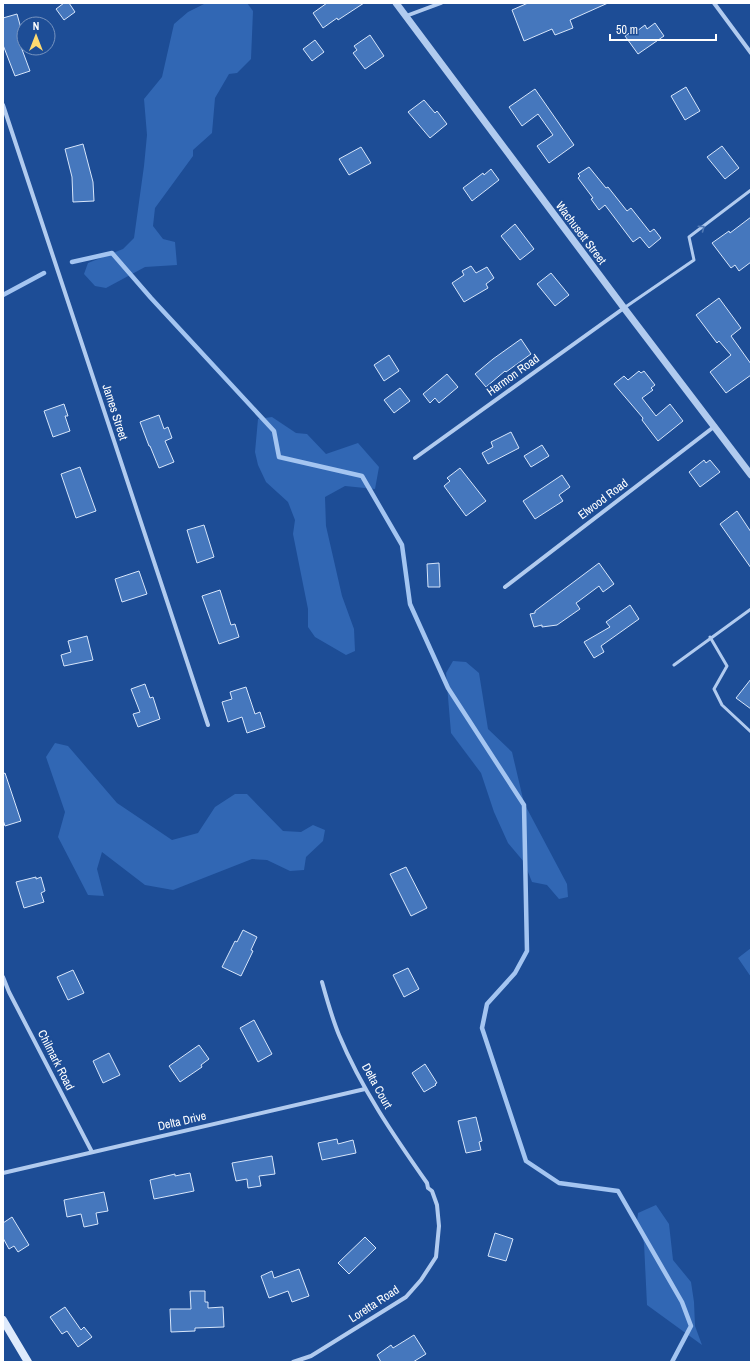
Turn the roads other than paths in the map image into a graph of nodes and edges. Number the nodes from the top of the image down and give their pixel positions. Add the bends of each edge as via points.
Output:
1 (396, 3) edge
2 (441, 3) edge
3 (714, 3) edge
4 (406, 16) junction
5 (751, 53) edge
6 (3, 105) edge
7 (751, 190) edge
8 (624, 308) junction
9 (714, 426) junction
10 (415, 458) dead end
11 (751, 474) edge
12 (504, 587) dead end
13 (751, 609) edge
14 (710, 637) junction
15 (674, 665) dead end
16 (208, 725) dead end
17 (751, 732) edge
18 (3, 977) edge
19 (322, 982) dead end
20 (365, 1089) junction
21 (92, 1152) junction
22 (3, 1173) edge
23 (432, 1191) joint
24 (3, 1320) edge
25 (28, 1362) edge
26 (293, 1362) edge

1 - 4 street, Wachusett Street
2 - 4 street
3 - 5 street
4 - 8 street, Wachusett Street
6 - 16 street, James Street
8 -> 7 lane via 694,260 689,237
8 - 9 street, Wachusett Street
8 - 10 street, Harmon Road
9 - 11 street, Wachusett Street
9 - 12 street, Elwood Road
13 - 14 lane
14 - 15 lane
14 - 17 lane via 727,666 714,689 722,704
18 - 21 street, Chilmark Road
19 - 20 street, Delta Court via 339,1035
20 - 21 street, Delta Drive
20 - 23 street, Delta Court via 398,1143
21 - 22 street, Delta Drive
23 - 26 street, Loretta Road via 437,1205 439,1226 436,1257 421,1280 406,1297 311,1356
24 - 25 main road

